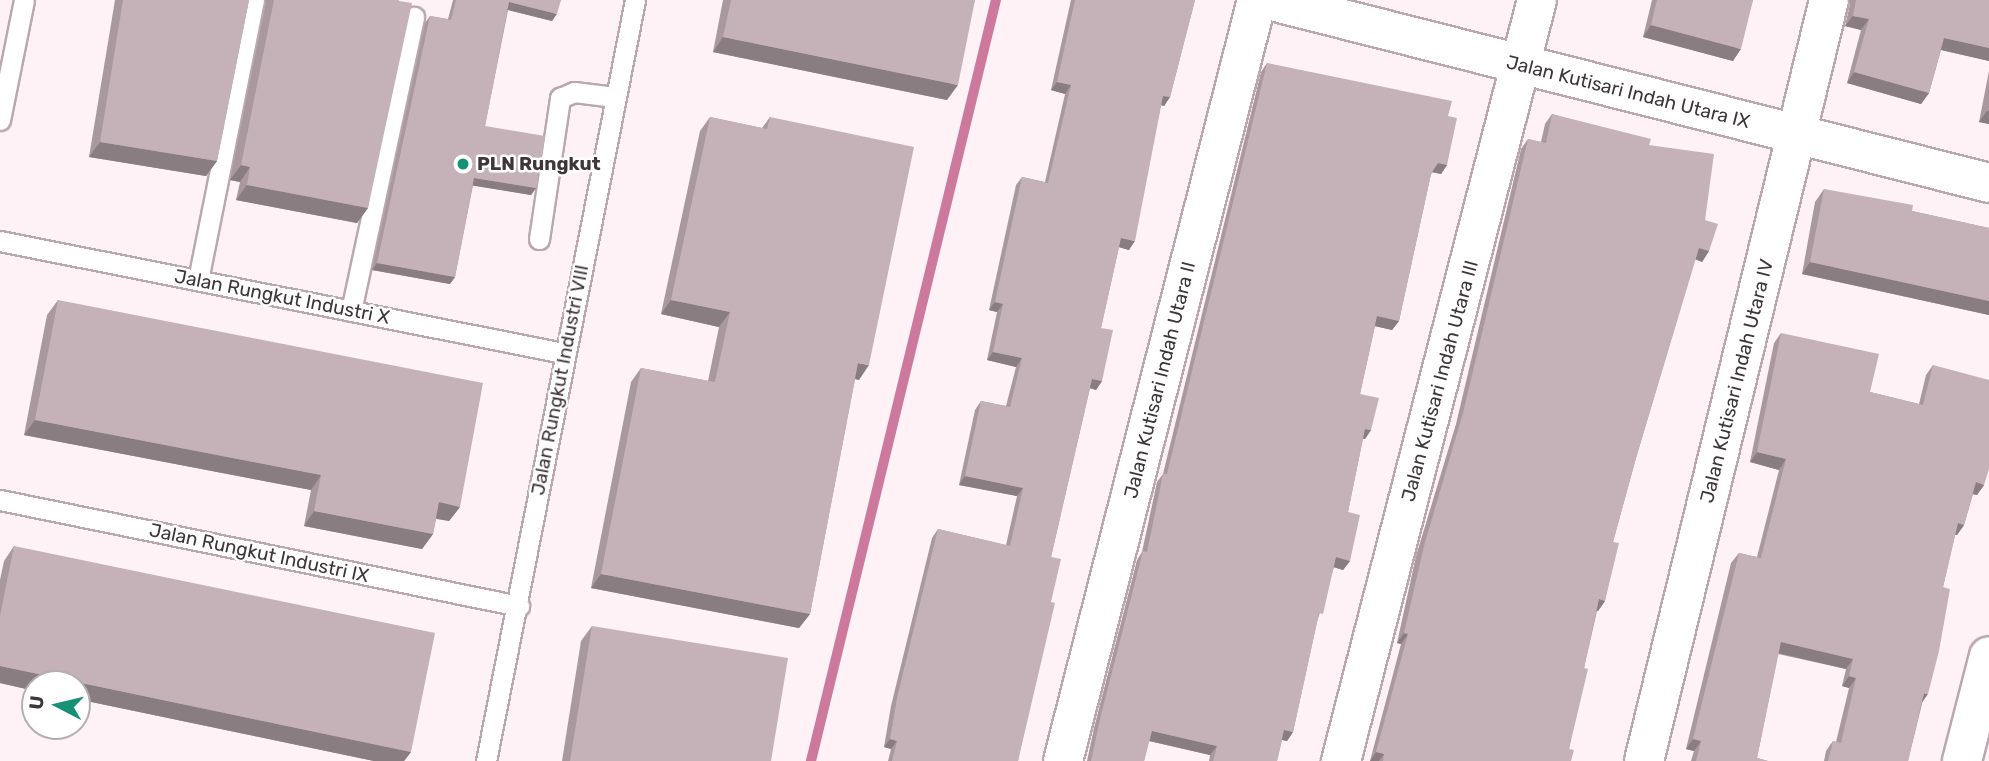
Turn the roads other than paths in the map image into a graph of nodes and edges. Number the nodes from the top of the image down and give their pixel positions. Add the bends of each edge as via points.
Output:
1 (24, 0) edge
2 (254, 0) edge
3 (635, 0) edge
4 (1257, 0) edge
5 (1268, 0) edge
6 (1537, 0) edge
7 (1829, 0) edge
8 (414, 17) edge
9 (1523, 65) junction
10 (615, 97) junction
11 (0, 120) edge
12 (1798, 135) junction
13 (1989, 183) edge
14 (539, 239) dead end
15 (0, 241) edge
16 (198, 280) junction
17 (351, 311) junction
18 (563, 353) junction
19 (0, 500) edge
20 (519, 606) junction
21 (1989, 656) edge
22 (485, 761) edge
23 (1063, 761) edge
24 (1341, 761) edge
25 (1644, 761) edge
26 (1962, 761) edge

1 - 11 lane
2 - 16 lane
3 - 10 lane, Jalan Rungkut Industri VIII
4 - 23 street, Jalan Kutisari Indah Utara II
5 - 9 street, Jalan Kutisari Indah Utara IX
6 - 9 street, Jalan Kutisari Indah Utara III
7 - 12 street, Jalan Kutisari Indah Utara IV
8 - 17 lane
9 - 12 street, Jalan Kutisari Indah Utara IX
9 - 24 street, Jalan Kutisari Indah Utara III
10 - 14 lane via 574,92 560,98
10 - 18 lane, Jalan Rungkut Industri VIII
12 - 13 street, Jalan Kutisari Indah Utara IX
12 - 25 street, Jalan Kutisari Indah Utara IV
15 - 16 lane, Jalan Rungkut Industri X
16 - 17 lane, Jalan Rungkut Industri X
17 - 18 lane, Jalan Rungkut Industri X
18 - 20 lane, Jalan Rungkut Industri VIII
19 - 20 lane, Jalan Rungkut Industri IX
20 - 22 lane, Jalan Rungkut Industri VIII
21 - 26 street

